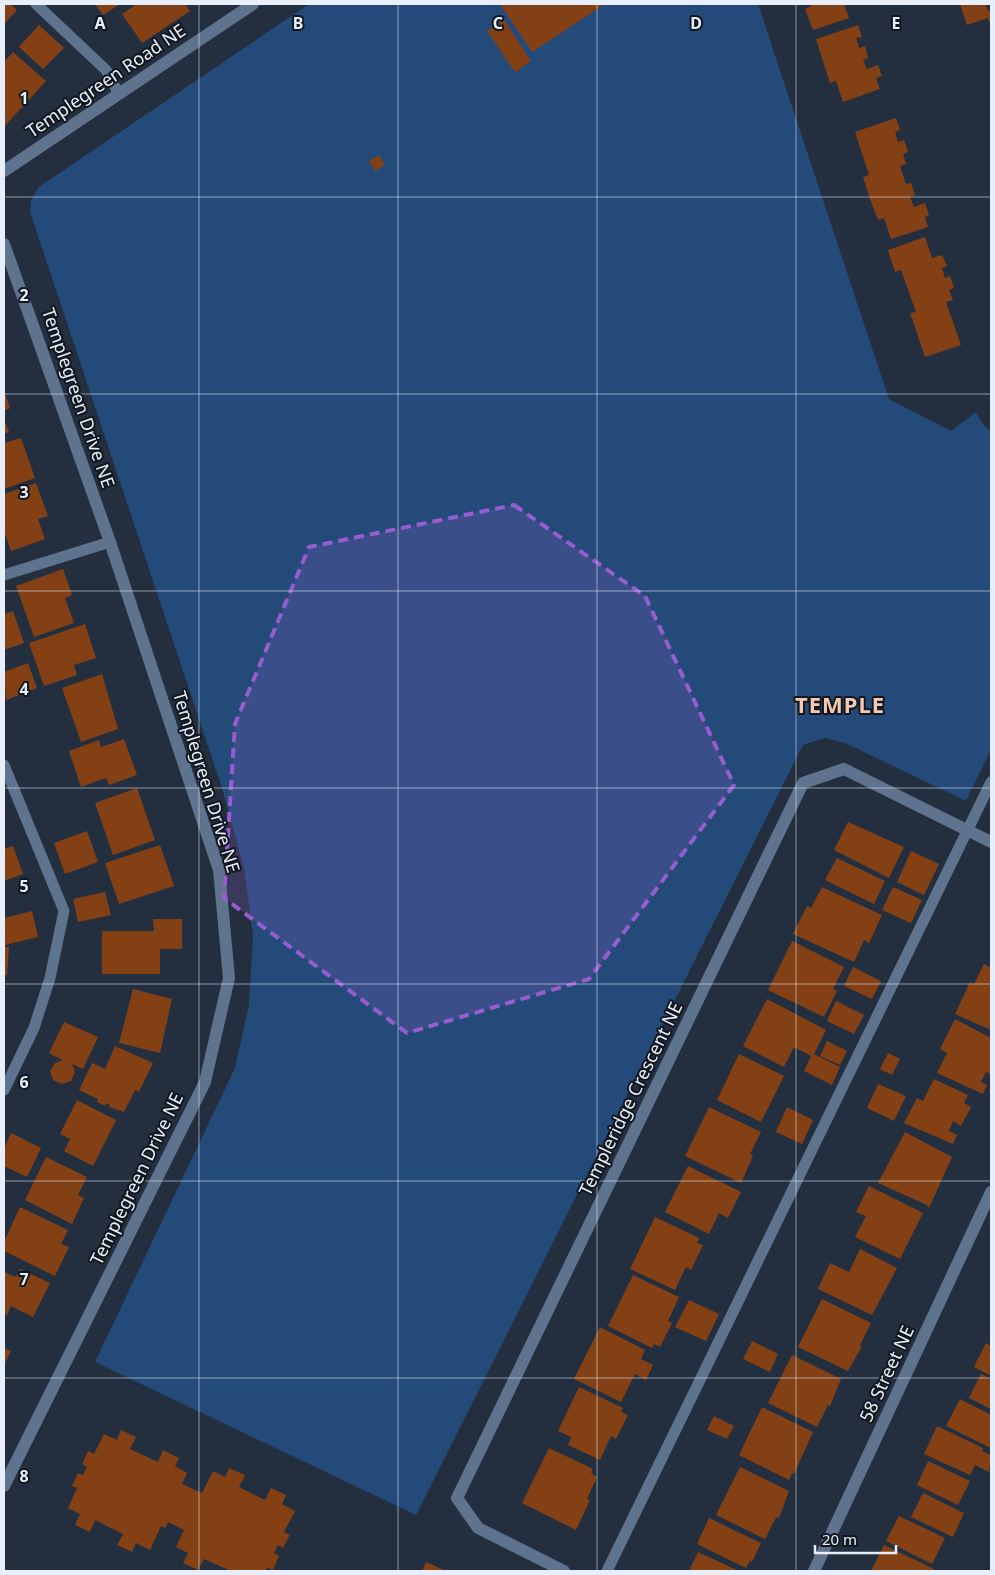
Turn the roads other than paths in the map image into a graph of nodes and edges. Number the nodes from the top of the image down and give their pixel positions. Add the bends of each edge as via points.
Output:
1 (36, 4) edge
2 (253, 4) edge
3 (119, 94) junction
4 (4, 171) edge
5 (4, 244) edge
6 (110, 542) junction
7 (4, 575) edge
8 (4, 765) edge
9 (991, 782) edge
10 (968, 830) junction
11 (991, 842) edge
12 (4, 1090) edge
13 (991, 1192) edge
14 (979, 1217) junction
15 (991, 1223) edge
16 (4, 1486) edge
17 (564, 1571) edge
18 (608, 1571) edge
19 (814, 1571) edge

1 - 3 lane via 106,70
2 - 3 street, Templegreen Road NE
3 - 4 street, Templegreen Road NE
5 - 6 street, Templegreen Drive NE
6 - 7 lane
6 - 16 street, Templegreen Drive NE via 219,870 230,978 205,1082
8 - 12 lane via 64,911 50,978 34,1028
9 - 10 lane
10 - 11 street, Templeridge Crescent NE
10 - 17 street, Templeridge Crescent NE via 844,769 803,783 457,1498 478,1528
10 - 18 lane
13 - 14 street, 58 Street NE
14 - 15 street
14 - 19 street, 58 Street NE

